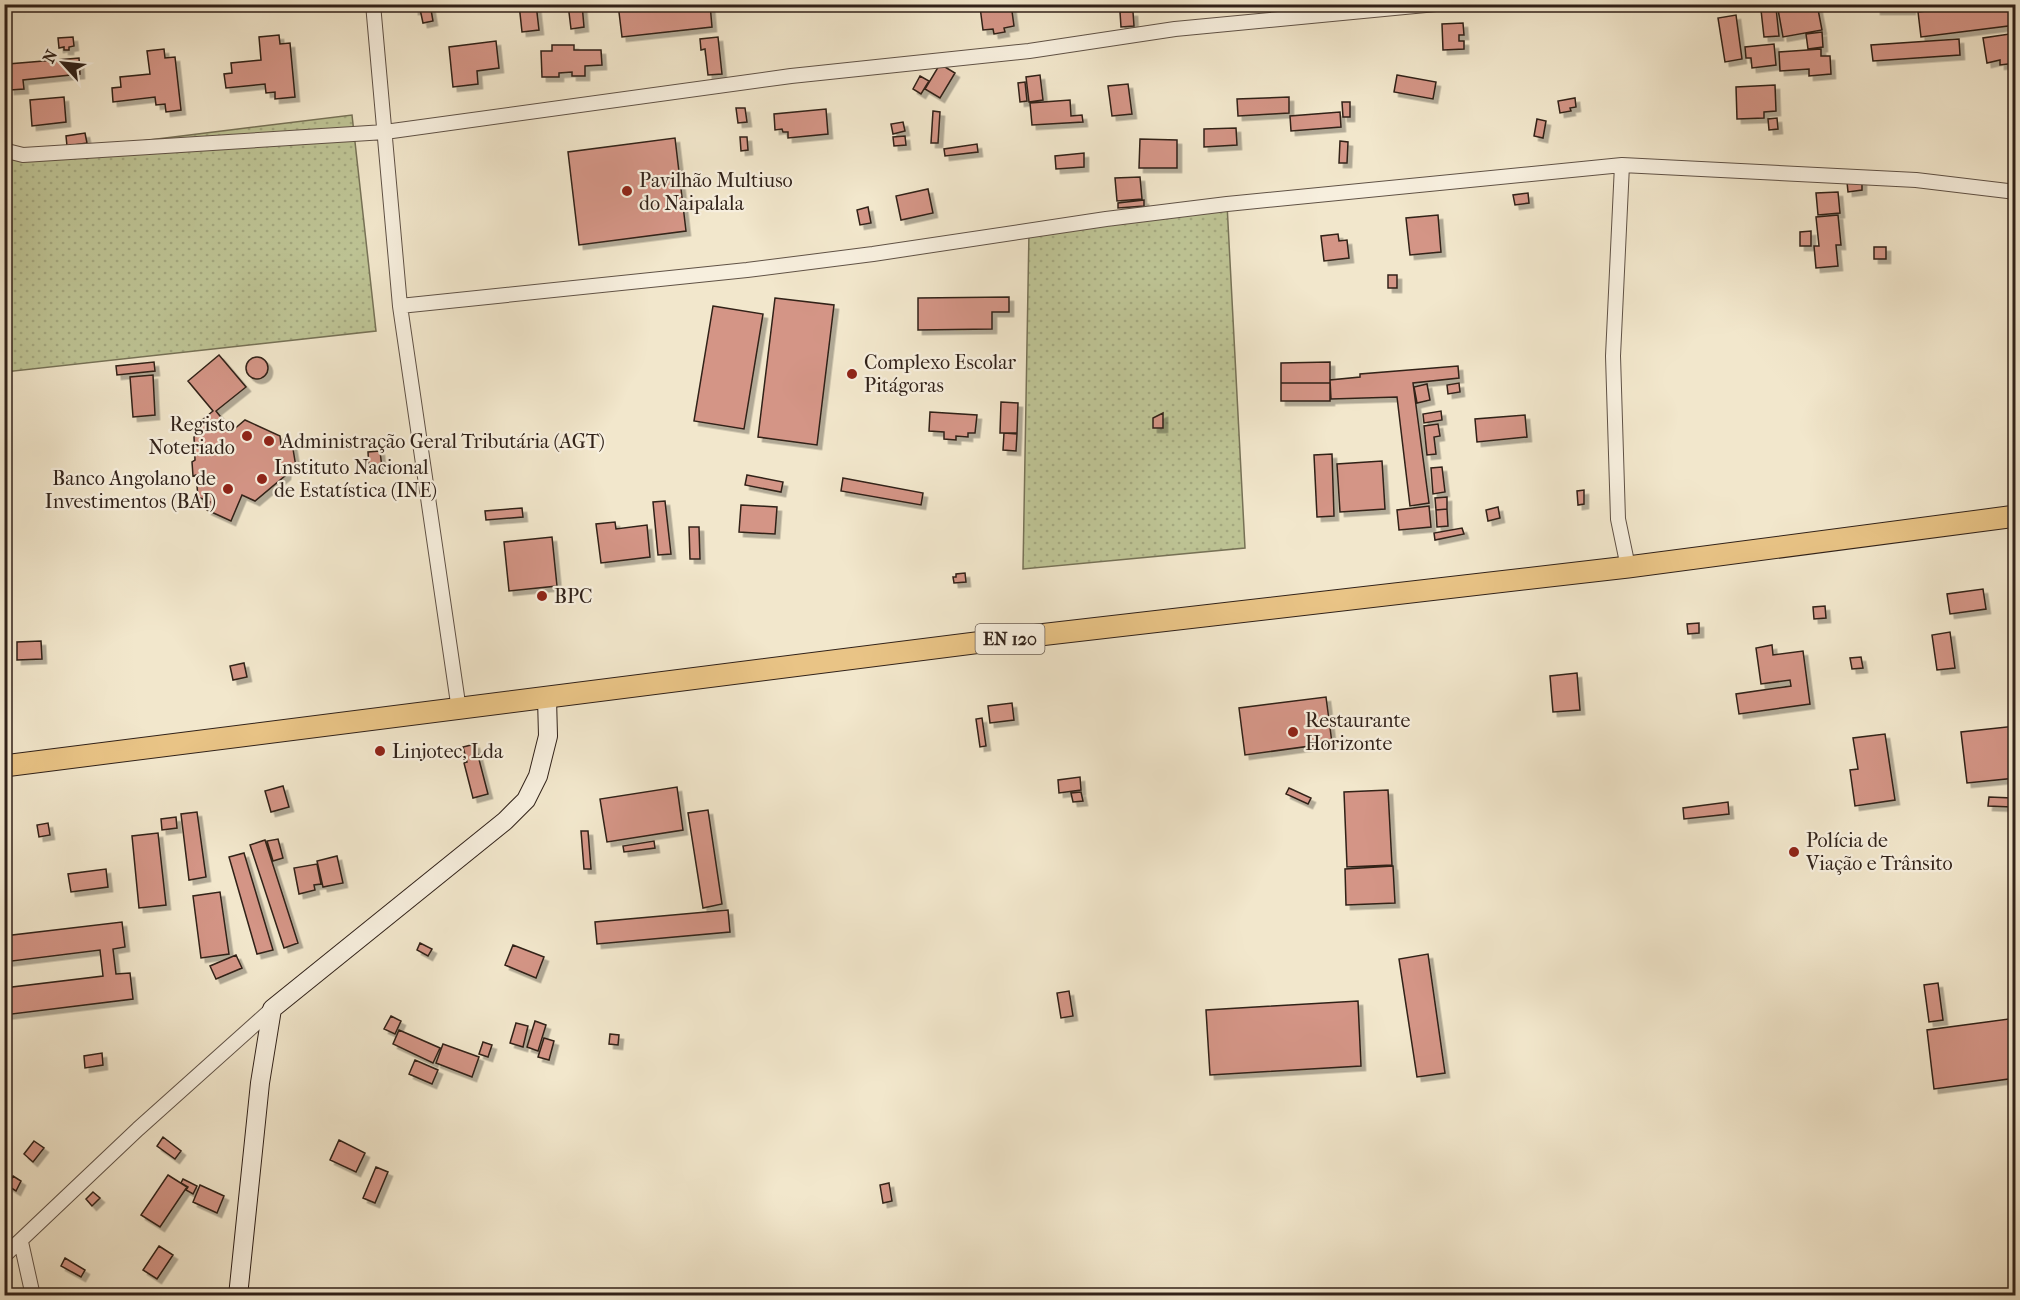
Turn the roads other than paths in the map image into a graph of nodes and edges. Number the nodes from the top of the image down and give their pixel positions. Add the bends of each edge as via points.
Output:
1 (373, 4) edge
2 (1436, 4) edge
3 (385, 132) junction
4 (4, 145) edge
5 (1622, 165) junction
6 (2016, 192) edge
7 (400, 306) junction
8 (2016, 516) edge
9 (1628, 567) junction
10 (547, 698) junction
11 (459, 710) junction
12 (4, 766) edge
13 (272, 1009) junction
14 (21, 1242) junction
15 (4, 1256) edge
16 (33, 1296) edge
17 (238, 1296) edge

1 - 3 street
2 - 3 street via 1175,29 1029,51 791,76
3 - 4 street via 22,155 7,151
3 - 7 street
5 - 6 street via 1916,180
5 - 7 street via 1227,204 759,269
5 - 9 street via 1613,356 1618,519
7 - 11 street
8 - 9 main road, EN 120
9 - 10 main road, EN 120 via 1022,637
10 - 11 main road, EN 120
10 - 13 street via 548,736 538,776 526,800
11 - 12 main road, EN 120
13 - 14 street via 138,1128
13 - 17 street via 260,1083
14 - 15 street
14 - 16 street

